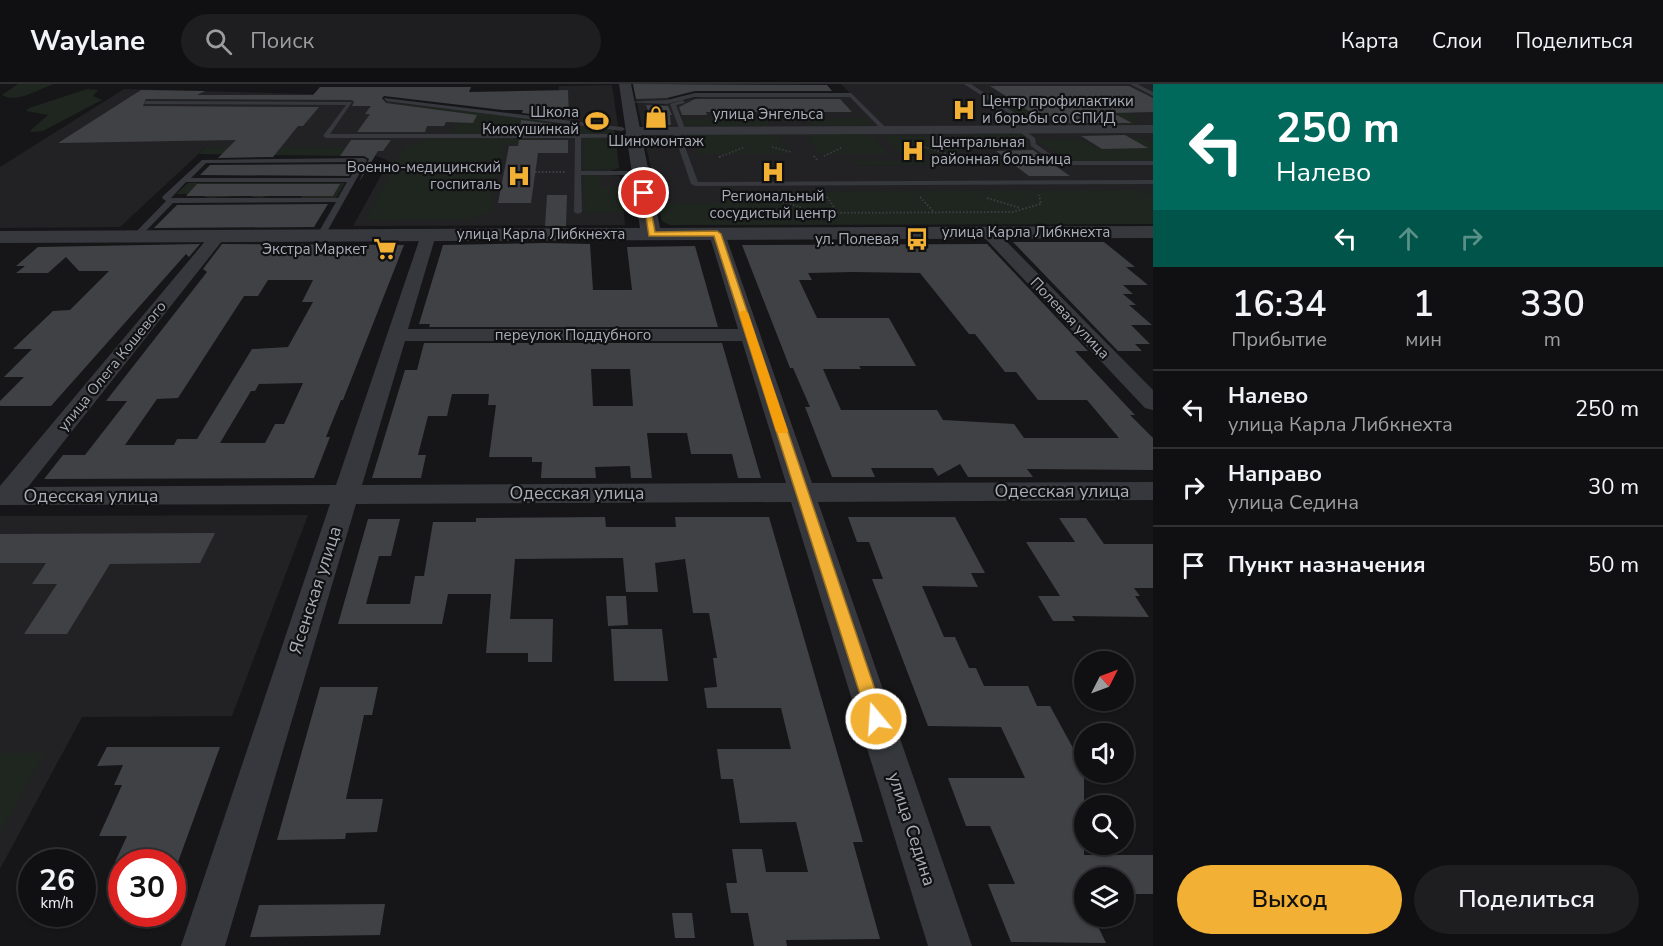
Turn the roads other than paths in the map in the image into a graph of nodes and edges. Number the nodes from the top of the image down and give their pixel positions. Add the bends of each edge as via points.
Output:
1 (625, 84) edge
2 (967, 84) edge
3 (1132, 84) edge
4 (1153, 94) edge
5 (386, 99) dead end
6 (856, 100) junction
7 (628, 102) junction
8 (146, 103) dead end
9 (1019, 129) junction
10 (1036, 129) junction
11 (1153, 129) edge
12 (679, 130) junction
13 (885, 130) junction
14 (634, 134) junction
15 (578, 136) junction
16 (1153, 163) edge
17 (578, 172) junction
18 (641, 173) junction
19 (184, 180) junction
20 (353, 180) junction
21 (1153, 182) edge
22 (341, 200) junction
23 (171, 201) junction
24 (578, 212) dead end
25 (988, 232) junction
26 (1153, 232) edge
27 (651, 234) junction
28 (717, 234) junction
29 (321, 235) junction
30 (428, 235) junction
31 (136, 236) junction
32 (218, 236) junction
33 (2, 238) edge
34 (396, 335) junction
35 (751, 335) junction
36 (1153, 403) edge
37 (1153, 490) edge
38 (803, 492) junction
39 (346, 495) junction
40 (3, 496) edge
41 (203, 946) edge
42 (950, 946) edge

1 - 7 street
2 - 10 lane
3 - 4 lane
5 - 14 lane, улица Энгельса
6 - 7 lane via 851,95 695,95 667,102
6 - 12 lane via 691,100 673,104
6 - 13 lane
7 - 14 street
8 - 15 lane via 350,103 326,136
9 - 10 street, улица Энгельса
9 - 13 street, улица Энгельса
9 - 16 lane via 1058,163
10 - 11 street, улица Энгельса
12 - 13 street, улица Энгельса
12 - 14 street, улица Энгельса
12 - 21 lane via 695,184
14 - 15 lane
14 - 18 street
15 - 17 lane
17 - 18 lane
17 - 24 lane
18 - 27 street
19 - 20 lane
19 - 20 lane via 204,160 364,160
19 - 23 lane via 166,198
20 - 22 lane
22 - 23 lane
22 - 29 lane
23 - 31 lane
25 - 26 street, улица Карла Либкнехта
25 - 28 street, улица Карла Либкнехта
25 - 36 street, Полевая улица
27 - 28 street, улица Карла Либкнехта
27 - 30 street, улица Карла Либкнехта
28 - 35 street, улица Седина
29 - 30 street, улица Карла Либкнехта
29 - 32 street, улица Карла Либкнехта
30 - 34 street, Ясенская улица
31 - 32 street, улица Карла Либкнехта
31 - 33 street, улица Карла Либкнехта
32 - 40 street, улица Олега Кошевого
34 - 35 street, переулок Поддубного
34 - 39 street, Ясенская улица
35 - 38 street, улица Седина
37 - 38 street, Одесская улица
38 - 39 street, Одесская улица
38 - 42 street, улица Седина
39 - 40 street, Одесская улица
39 - 41 street, Ясенская улица

